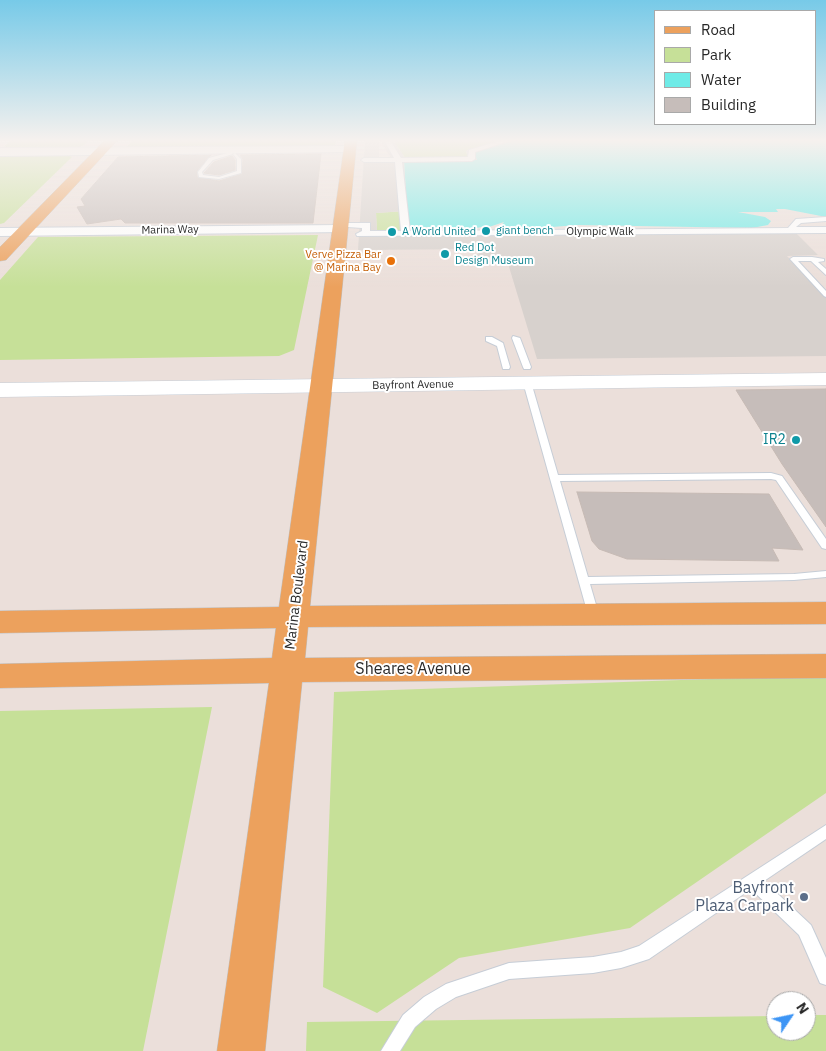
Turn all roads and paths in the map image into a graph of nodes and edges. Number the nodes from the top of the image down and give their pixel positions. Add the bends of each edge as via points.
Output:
1 (64, 189) edge
2 (347, 189) edge
3 (401, 189) edge
4 (826, 219) edge
5 (345, 227) junction
6 (794, 230) junction
7 (826, 230) edge
8 (24, 231) junction
9 (0, 232) edge
10 (406, 234) junction
11 (0, 256) edge
12 (806, 258) junction
13 (822, 260) dead end
14 (826, 273) edge
15 (826, 280) edge
16 (819, 287) junction
17 (826, 294) edge
18 (516, 338) dead end
19 (489, 339) dead end
20 (826, 365) edge
21 (0, 374) edge
22 (522, 377) junction
23 (322, 379) junction
24 (826, 379) edge
25 (0, 390) edge
26 (554, 478) junction
27 (826, 546) edge
28 (826, 574) edge
29 (584, 581) junction
30 (826, 613) edge
31 (593, 615) junction
32 (294, 617) junction
33 (0, 622) edge
34 (826, 666) edge
35 (287, 670) junction
36 (0, 676) edge
37 (826, 831) edge
38 (752, 880) junction
39 (826, 978) edge
40 (241, 1051) edge
41 (390, 1051) edge

1 - 8 main road
2 - 5 main road, Marina Boulevard
3 - 10 street
4 - 6 street, Olympic Walk via 799,221 792,227
5 - 8 street, Marina Way
5 - 10 street, Olympic Walk via 367,225 363,234
5 - 23 main road, Marina Boulevard
6 - 7 street, Olympic Walk
6 - 10 street, Olympic Walk
8 - 9 street, Marina Way
8 - 11 main road
12 - 13 lane
12 - 14 lane
12 - 16 lane via 793,260
15 - 16 lane
16 - 17 lane
18 - 22 lane
19 - 22 lane via 500,345
20 - 22 main road, Bayfront Avenue
21 - 23 main road, Bayfront Avenue
22 - 23 main road, Bayfront Avenue
22 - 24 main road, Bayfront Avenue
22 - 26 lane
23 - 25 main road, Bayfront Avenue
23 - 32 main road, Marina Boulevard
26 - 27 lane via 779,478
26 - 29 lane
28 - 29 lane via 794,578
29 - 31 lane
30 - 31 main road
31 - 32 main road
32 - 33 main road
32 - 35 main road, Marina Boulevard
34 - 35 main road, Sheares Avenue
35 - 36 main road, Sheares Avenue
35 - 40 main road, Marina Boulevard
37 - 38 lane
38 - 39 lane via 805,930
38 - 41 lane via 644,953 592,965 509,971 452,990 409,1021

